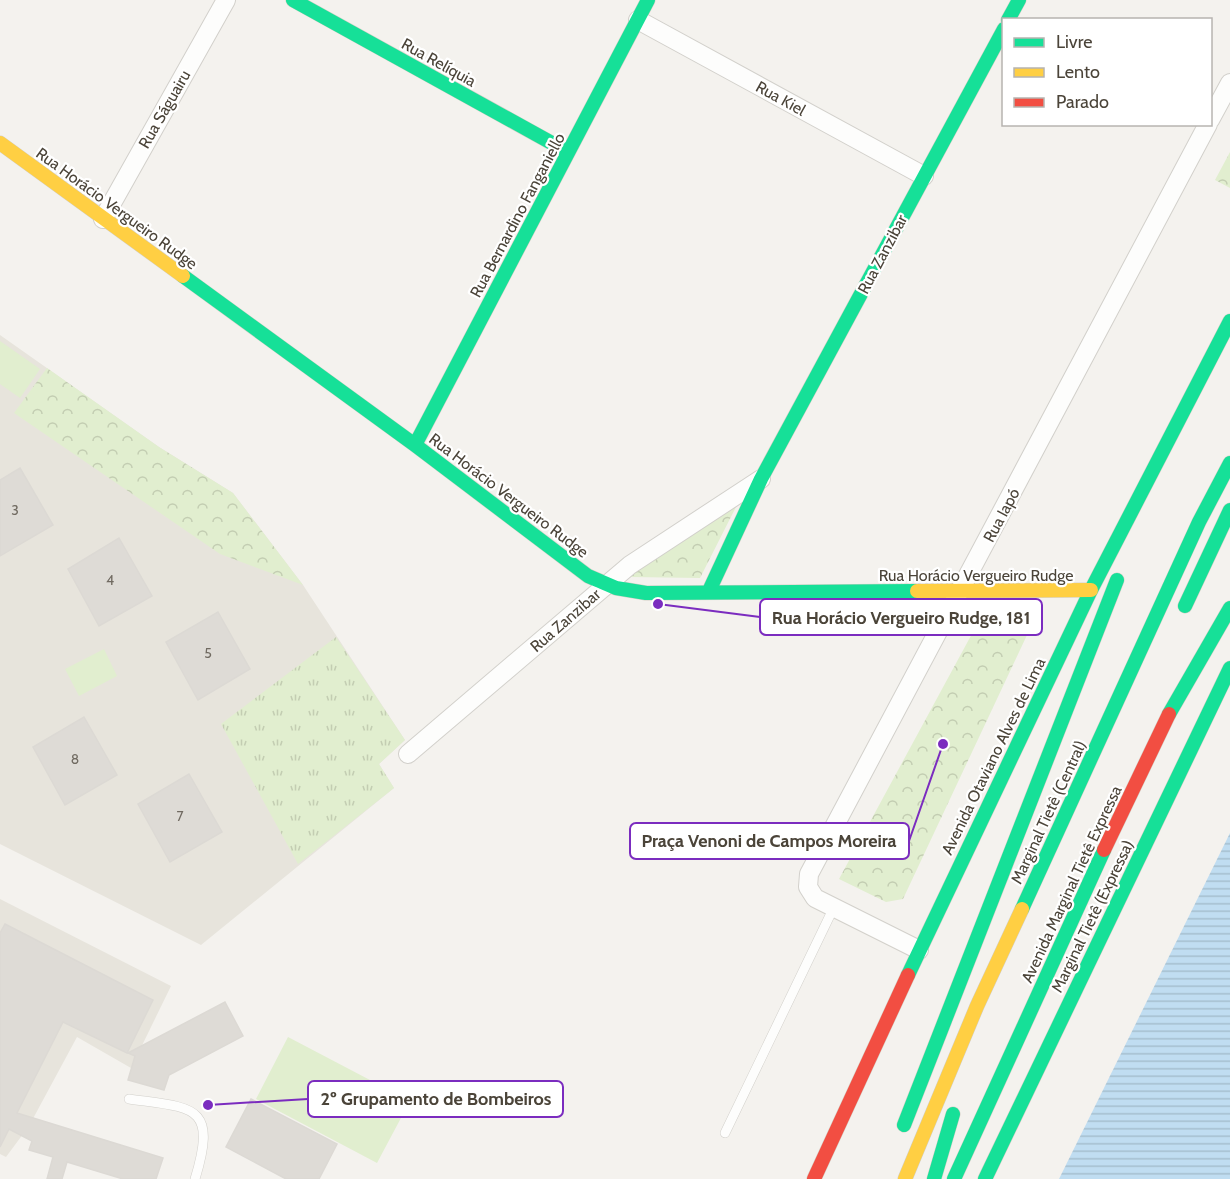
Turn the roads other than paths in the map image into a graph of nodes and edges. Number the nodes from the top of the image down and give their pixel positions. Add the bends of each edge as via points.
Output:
1 (226, 0) edge
2 (293, 0) edge
3 (648, 0) edge
4 (1019, 0) edge
5 (1009, 18) edge
6 (638, 20) junction
7 (1002, 33) edge
8 (1230, 83) edge
9 (1212, 116) edge
10 (1207, 126) edge
11 (0, 143) edge
12 (568, 152) junction
13 (924, 176) junction
14 (103, 219) junction
15 (1230, 321) edge
16 (415, 445) junction
17 (1230, 463) edge
18 (761, 479) junction
19 (1142, 495) junction
20 (1230, 510) edge
21 (1130, 547) dead end
22 (1122, 567) dead end
23 (604, 586) junction
24 (1091, 590) junction
25 (709, 591) junction
26 (960, 592) junction
27 (1230, 608) edge
28 (1179, 618) dead end
29 (1230, 668) edge
30 (408, 754) dead end
31 (834, 907) junction
32 (919, 950) junction
33 (129, 1099) dead end
34 (958, 1100) dead end
35 (725, 1133) dead end
36 (900, 1135) dead end
37 (824, 1157) junction
38 (195, 1179) edge
39 (807, 1179) edge
40 (814, 1179) edge
41 (905, 1179) edge
42 (934, 1179) edge
43 (954, 1179) edge
44 (985, 1179) edge

1 - 14 street, Rua Ságuairu
2 - 12 main road, Rua Relíquia
3 - 6 main road, Rua Bernardino Fanganiello
4 - 5 main road
6 - 12 main road, Rua Bernardino Fanganiello
6 - 13 street, Rua Kiel
7 - 13 main road, Rua Zanzibar
8 - 9 street
10 - 26 street, Rua Iapó
11 - 14 main road, Rua Horácio Vergueiro Rudge
12 - 16 main road, Rua Bernardino Fanganiello
13 - 18 main road, Rua Zanzibar
14 - 16 main road, Rua Horácio Vergueiro Rudge
15 - 19 main road, Avenida Otaviano Alves de Lima
16 - 23 main road, Rua Horácio Vergueiro Rudge
17 - 41 main road, Marginal Tietê (Central) via 1198,522 977,1006
18 - 23 street, Rua Zanzibar via 692,522
18 - 25 main road, Rua Zanzibar
19 - 21 main road
19 - 24 main road, Avenida Otaviano Alves de Lima
20 - 28 main road
22 - 36 main road
23 - 25 main road, Rua Horácio Vergueiro Rudge via 646,593
23 - 30 street, Rua Zanzibar
24 - 26 main road, Rua Horácio Vergueiro Rudge
24 - 32 main road, Avenida Otaviano Alves de Lima
25 - 26 main road, Rua Horácio Vergueiro Rudge
26 - 31 street, Rua Iapó via 809,874 810,892
27 - 43 main road, Avenida Marginal Tietê Expressa via 1156,737
29 - 44 main road, Marginal Tietê (Expressa)
31 - 32 street, Rua Iapó
31 - 35 lane
32 - 37 main road, Avenida Otaviano Alves de Lima
33 - 38 lane via 180,1107 194,1112 203,1122 205,1138
34 - 42 main road
37 - 39 main road
37 - 40 main road, Avenida Otaviano Alves de Lima

